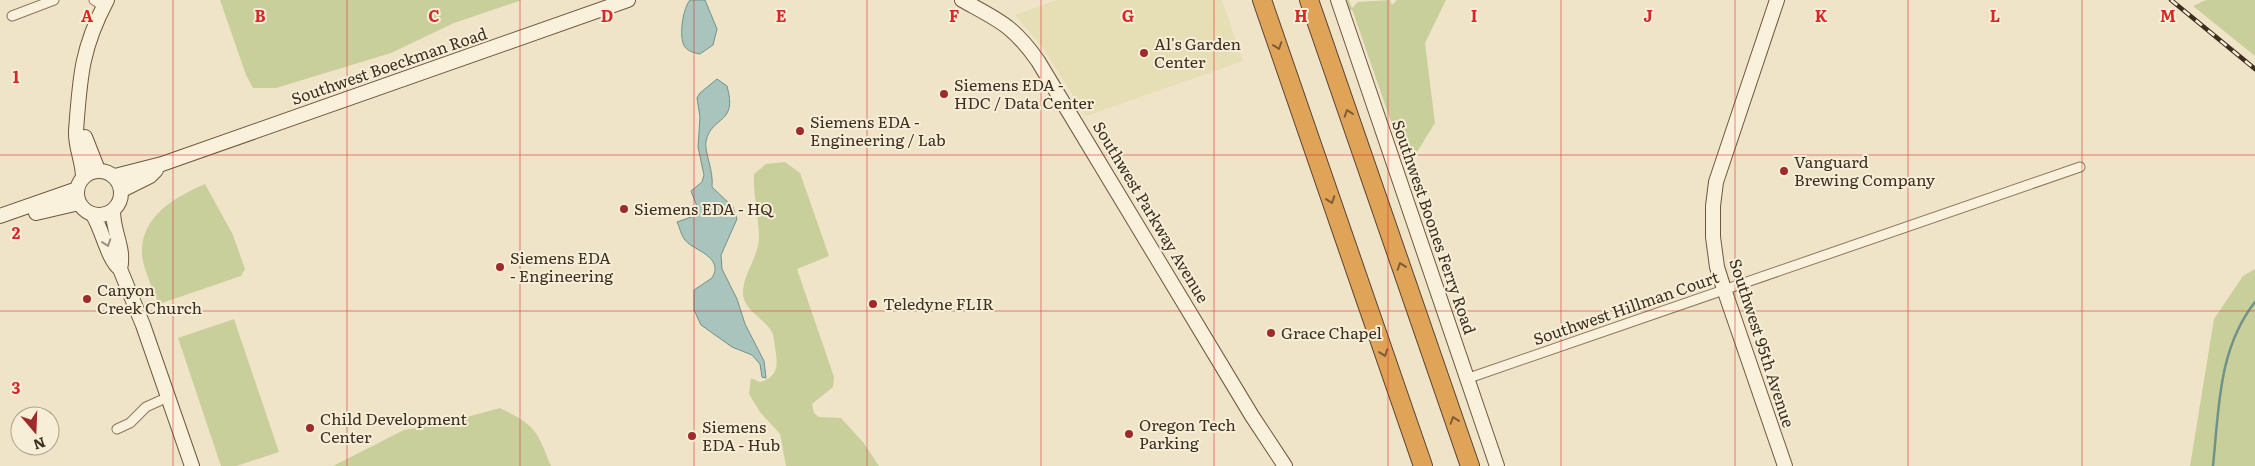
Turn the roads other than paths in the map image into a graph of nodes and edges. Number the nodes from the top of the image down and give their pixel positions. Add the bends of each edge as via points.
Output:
1 (54, 0) edge
2 (628, 0) edge
3 (962, 0) edge
4 (1262, 0) edge
5 (1308, 0) edge
6 (1338, 0) edge
7 (1777, 0) edge
8 (101, 2) edge
9 (12, 16) dead end
10 (79, 123) junction
11 (162, 164) junction
12 (2080, 167) dead end
13 (98, 170) junction
14 (114, 176) junction
15 (80, 183) junction
16 (122, 190) junction
17 (79, 204) junction
18 (113, 211) junction
19 (93, 215) junction
20 (0, 216) edge
21 (0, 224) edge
22 (120, 269) junction
23 (1724, 289) junction
24 (1466, 379) junction
25 (168, 397) junction
26 (116, 429) dead end
27 (192, 466) edge
28 (1285, 466) edge
29 (1423, 466) edge
30 (1470, 466) edge
31 (1497, 466) edge
32 (1785, 466) edge

1 - 9 street
2 - 11 main road, Southwest Boeckman Road
3 - 28 main road, Southwest Parkway Avenue via 1007,26 1038,61
4 -> 29 highway
30 -> 5 highway
6 - 24 main road, Southwest Boones Ferry Road
7 - 23 main road, Southwest 95th Avenue via 1716,182 1713,237
8 - 10 main road via 84,56 77,105
10 - 13 main road
10 - 15 main road via 76,131
11 - 14 main road, Southwest Boeckman Road
11 - 16 main road, Southwest Boeckman Road via 150,176
12 - 23 street, Southwest Hillman Court
13 - 14 main road
13 - 15 main road
14 - 16 main road
15 - 17 main road
15 - 20 main road
16 - 18 main road
17 - 19 main road
17 - 21 main road
18 - 19 main road
18 - 22 main road via 113,223 123,256
19 -> 22 main road via 103,232 113,263
22 - 25 main road
23 - 24 street, Southwest Hillman Court
23 - 32 main road, Southwest 95th Avenue
24 - 31 main road, Southwest Boones Ferry Road
25 - 26 street via 146,407 130,423
25 - 27 main road

